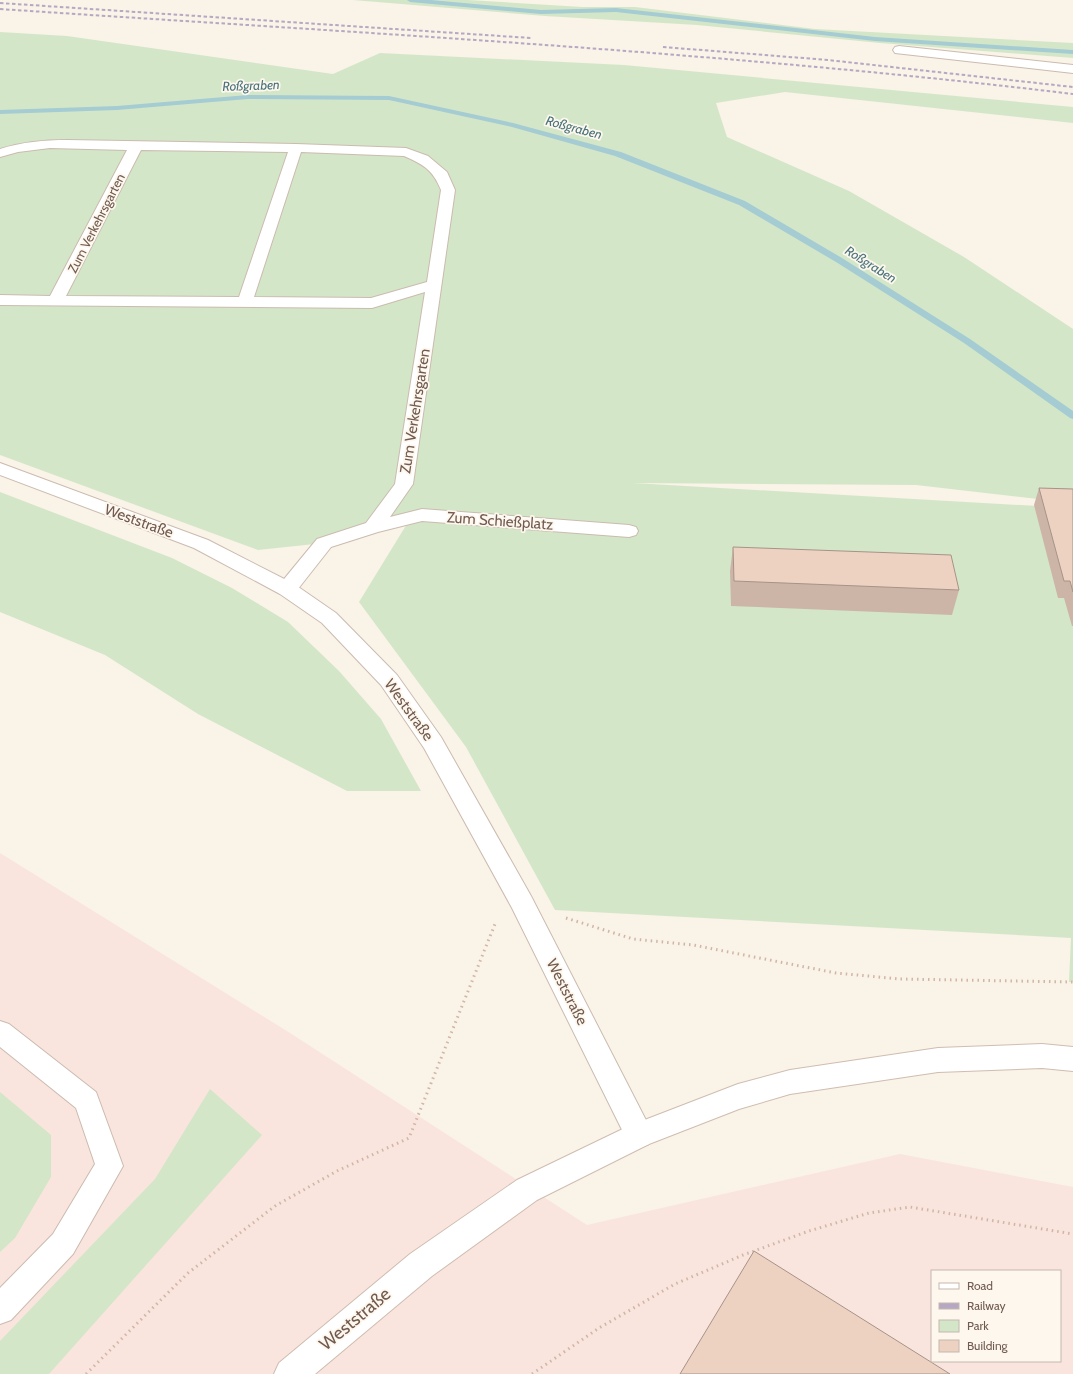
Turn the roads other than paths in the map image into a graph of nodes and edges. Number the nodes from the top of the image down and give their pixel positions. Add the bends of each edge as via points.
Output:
1 (899, 50) dead end
2 (1073, 69) edge
3 (136, 146) junction
4 (296, 148) junction
5 (0, 153) edge
6 (434, 285) junction
7 (0, 300) edge
8 (56, 300) junction
9 (245, 302) junction
10 (0, 469) edge
11 (373, 527) junction
12 (628, 531) dead end
13 (287, 589) junction
14 (0, 1032) edge
15 (1073, 1059) edge
16 (639, 1136) junction
17 (0, 1309) edge
18 (290, 1374) edge

1 - 2 lane
3 - 4 lane, Zum Verkehrsgarten
3 - 5 lane, Zum Verkehrsgarten via 38,144
3 - 8 lane, Zum Verkehrsgarten
4 - 6 lane, Zum Verkehrsgarten via 406,152 423,159 442,175 448,190
4 - 9 lane
6 - 9 lane via 372,303
6 - 11 lane, Zum Verkehrsgarten via 404,484
7 - 8 lane
8 - 9 lane
10 - 13 street, Weststraße via 201,544
11 - 12 lane, Zum Schießplatz via 422,516
11 - 13 lane, Zum Schießplatz via 324,543
13 - 16 street, Weststraße via 329,618 389,680 433,744 522,903
14 - 17 lane via 87,1101 109,1166 63,1244
15 - 16 street, Weststraße via 1042,1056 938,1060 790,1082 738,1097
16 - 18 street, Weststraße via 527,1190 421,1264

